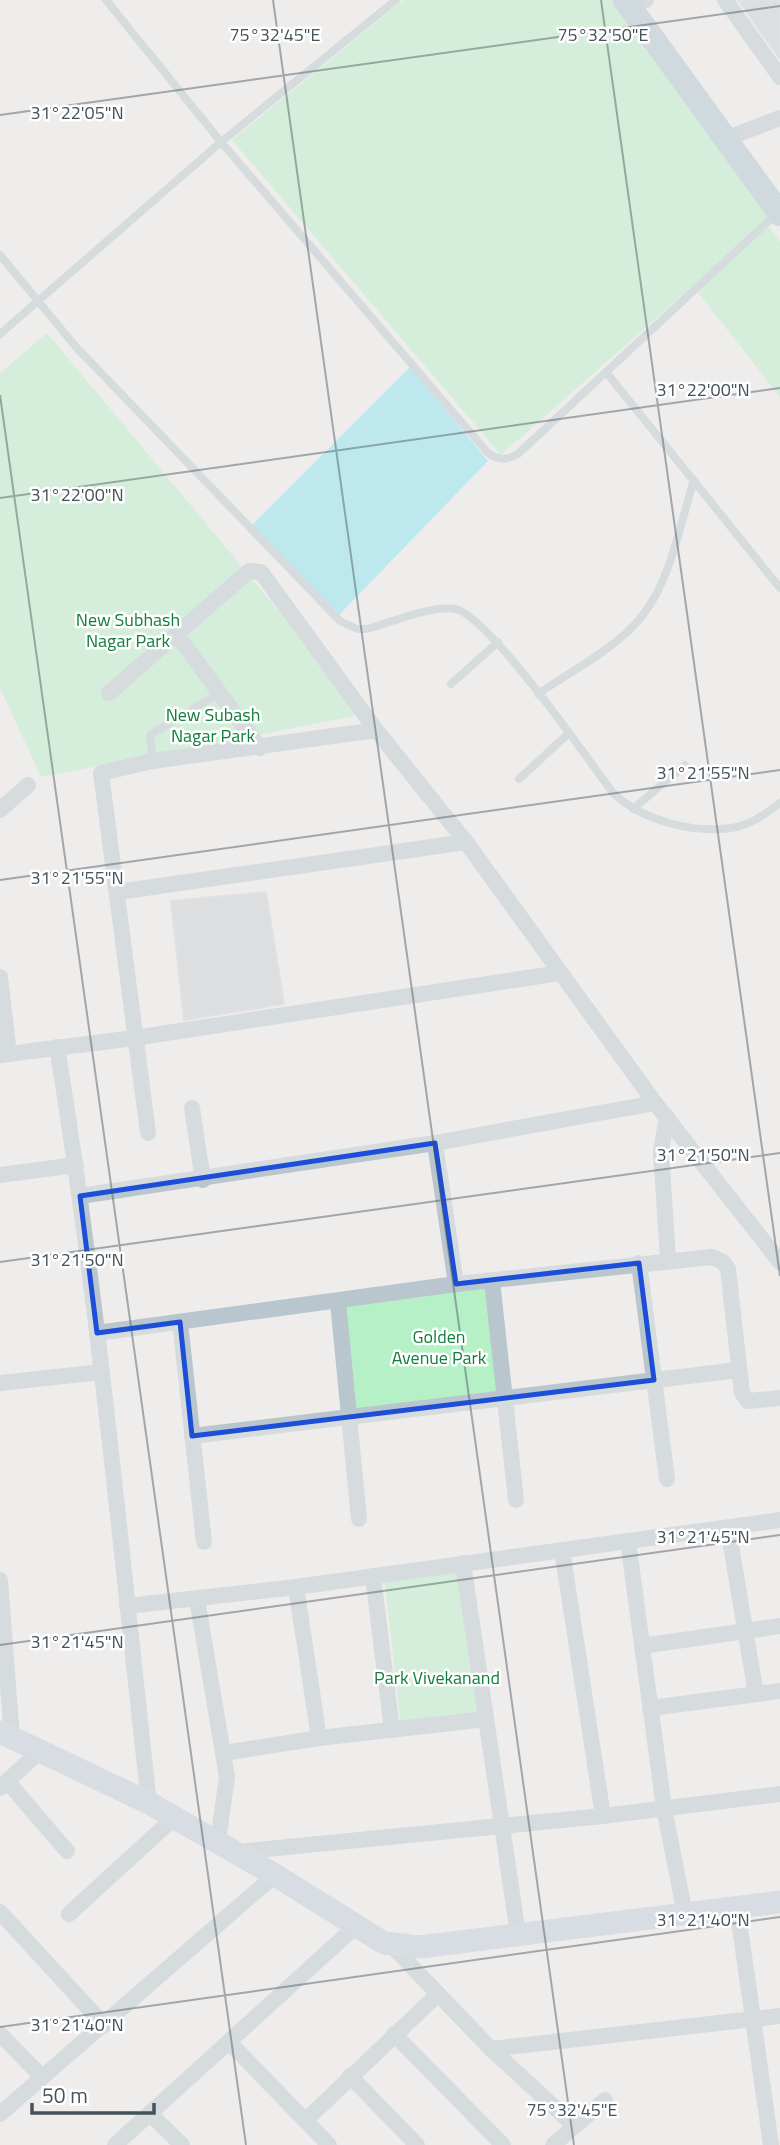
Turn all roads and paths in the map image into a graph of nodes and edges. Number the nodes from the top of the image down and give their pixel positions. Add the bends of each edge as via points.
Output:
1 (106, 0) edge
2 (396, 0) edge
3 (725, 0) edge
4 (633, 1) edge
5 (780, 77) edge
6 (780, 118) edge
7 (724, 139) junction
8 (221, 142) junction
9 (779, 213) edge
10 (0, 255) edge
11 (37, 303) junction
12 (0, 334) edge
13 (606, 372) junction
14 (694, 480) junction
15 (780, 588) edge
16 (177, 635) junction
17 (498, 642) junction
18 (451, 684) dead end
19 (109, 693) dead end
20 (220, 693) junction
21 (538, 694) junction
22 (376, 730) junction
23 (569, 733) junction
24 (260, 748) junction
25 (153, 761) junction
26 (685, 765) dead end
27 (519, 779) dead end
28 (28, 785) dead end
29 (780, 803) edge
30 (633, 809) junction
31 (0, 810) edge
32 (466, 842) junction
33 (117, 892) junction
34 (560, 974) junction
35 (0, 977) edge
36 (134, 1038) junction
37 (57, 1047) junction
38 (4, 1054) edge
39 (655, 1103) junction
40 (192, 1108) dead end
41 (667, 1117) junction
42 (148, 1133) dead end
43 (435, 1143) junction
44 (76, 1165) junction
45 (0, 1175) edge
46 (203, 1180) junction
47 (80, 1196) junction
48 (668, 1260) junction
49 (780, 1262) edge
50 (639, 1263) junction
51 (492, 1280) junction
52 (456, 1284) junction
53 (338, 1302) junction
54 (180, 1322) junction
55 (97, 1333) junction
56 (738, 1370) junction
57 (101, 1371) junction
58 (654, 1380) junction
59 (0, 1383) edge
60 (780, 1398) edge
61 (506, 1400) junction
62 (348, 1416) junction
63 (192, 1436) junction
64 (667, 1479) dead end
65 (516, 1500) dead end
66 (359, 1519) dead end
67 (780, 1520) edge
68 (728, 1528) junction
69 (204, 1542) dead end
70 (628, 1542) junction
71 (562, 1550) junction
72 (463, 1563) junction
73 (373, 1576) junction
74 (0, 1580) edge
75 (296, 1587) junction
76 (197, 1599) junction
77 (127, 1606) junction
78 (780, 1626) edge
79 (745, 1631) junction
80 (642, 1646) junction
81 (780, 1692) edge
82 (756, 1694) junction
83 (650, 1708) junction
84 (486, 1719) junction
85 (392, 1730) junction
86 (6, 1735) edge
87 (319, 1738) junction
88 (39, 1752) junction
89 (224, 1754) junction
90 (3, 1785) edge
91 (780, 1794) edge
92 (149, 1802) junction
93 (664, 1808) junction
94 (603, 1816) junction
95 (175, 1817) junction
96 (501, 1826) junction
97 (218, 1841) junction
98 (67, 1851) dead end
99 (242, 1855) junction
100 (275, 1875) junction
101 (780, 1902) edge
102 (737, 1907) junction
103 (0, 1912) edge
104 (69, 1914) dead end
105 (685, 1914) junction
106 (355, 1927) junction
107 (518, 1934) junction
108 (393, 1947) junction
109 (438, 1994) junction
110 (780, 2015) edge
111 (754, 2019) junction
112 (104, 2025) junction
113 (0, 2034) edge
114 (394, 2034) junction
115 (229, 2042) junction
116 (491, 2049) junction
117 (350, 2076) junction
118 (42, 2077) junction
119 (605, 2100) dead end
120 (0, 2114) edge
121 (150, 2114) junction
122 (306, 2120) junction
123 (774, 2124) edge
124 (575, 2126) junction
125 (115, 2145) edge
126 (182, 2145) edge
127 (329, 2145) edge
128 (417, 2145) edge
129 (503, 2145) edge
130 (552, 2145) edge
131 (771, 2145) edge

1 - 8 lane
2 - 8 lane
3 - 5 street
4 - 7 main road
6 - 7 street
7 - 9 main road
8 - 11 lane
8 - 13 lane via 496,458 518,454
9 - 13 lane
10 - 11 lane
11 - 12 lane
11 - 17 lane via 340,621 367,629 455,609
13 - 14 lane
14 - 15 lane
14 - 21 lane via 662,582 641,617 626,633
16 - 19 street
16 - 20 street
16 - 22 street via 249,571 261,572
17 - 18 lane
17 - 21 lane
20 - 24 street
20 - 25 lane via 150,734
21 - 23 lane
22 - 24 street
22 - 32 street
23 - 27 lane
23 - 30 lane via 613,793
24 - 25 street
25 - 33 street via 105,770 100,776
26 - 30 lane
28 - 31 street
29 - 30 lane via 749,823 706,829
32 - 33 street
32 - 34 street
33 - 36 street
34 - 36 street
34 - 39 street
35 - 38 street
36 - 37 street
36 - 42 street
37 - 38 street
37 - 44 street
39 - 41 street
39 - 43 street
40 - 46 street
41 - 48 street via 660,1151
41 - 49 street
43 - 46 street
43 - 52 street
44 - 45 street
44 - 47 street
46 - 47 street
47 - 55 street
48 - 50 street
48 - 56 street via 712,1256 728,1269
50 - 51 street
50 - 58 street
51 - 52 street
51 - 61 street
52 - 53 street
53 - 54 street
53 - 62 street
54 - 55 street
54 - 63 street
55 - 57 street
56 - 58 street
56 - 60 street via 745,1399
57 - 59 street
57 - 77 street
58 - 61 street
58 - 64 street
61 - 62 street
61 - 65 street
62 - 63 street
62 - 66 street
63 - 69 street
67 - 68 street
68 - 70 street
68 - 79 street
70 - 71 street
70 - 80 street
71 - 72 street
71 - 94 street
72 - 73 street
72 - 84 street
73 - 75 street
73 - 85 street
74 - 86 street
75 - 76 street
75 - 87 street
76 - 77 street
76 - 89 street
77 - 92 street
78 - 79 street
79 - 80 street
79 - 82 street
80 - 83 street
81 - 82 street
82 - 83 street
83 - 93 street
84 - 85 street
84 - 96 street
85 - 87 street
86 - 88 street
87 - 89 street
88 - 90 street
88 - 92 street
89 - 97 street via 228,1788
90 - 98 street
91 - 93 street
92 - 95 street
93 - 94 street
93 - 105 street
94 - 96 street
95 - 97 street
95 - 104 street
96 - 99 street
96 - 107 street
97 - 99 street
99 - 100 street
100 - 106 street
100 - 112 street
101 - 102 street
102 - 105 street
102 - 111 street
103 - 112 street
105 - 107 street
106 - 108 street
106 - 115 street
107 - 108 street
108 - 109 street
109 - 114 street
109 - 116 street
110 - 111 street
111 - 116 street
111 - 123 street
112 - 118 street
113 - 118 street
114 - 117 street
114 - 129 street
115 - 121 street
115 - 122 street
116 - 124 street
117 - 122 street
117 - 128 street
118 - 120 street
119 - 124 street
121 - 125 street
121 - 126 street
122 - 127 street
123 - 131 street
124 - 130 street

